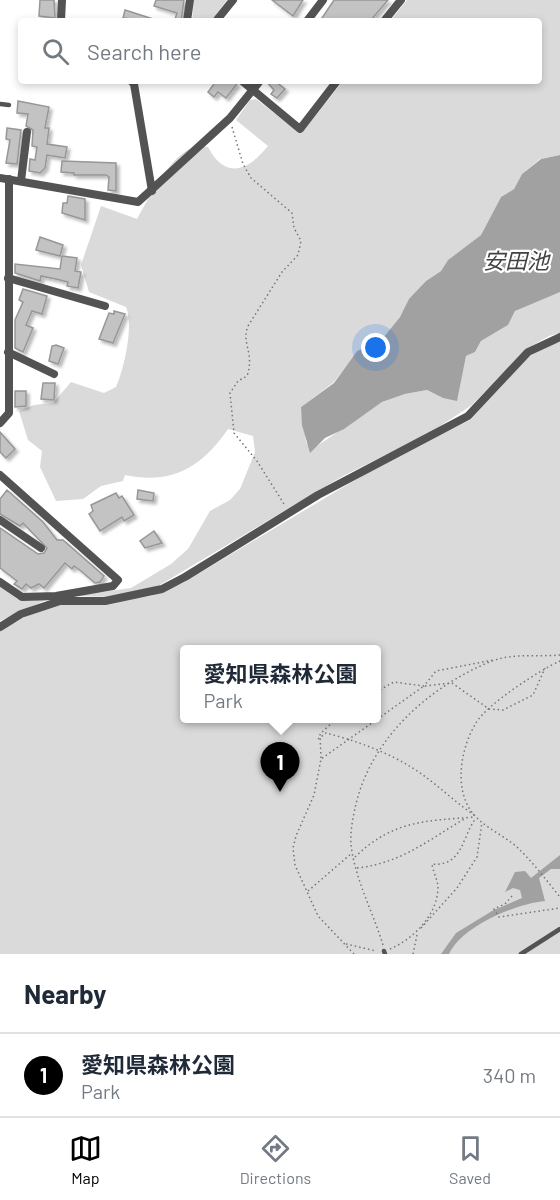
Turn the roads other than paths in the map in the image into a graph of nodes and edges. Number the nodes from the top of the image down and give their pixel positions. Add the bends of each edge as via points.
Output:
1 (62, 0) edge
2 (190, 0) edge
3 (233, 0) edge
4 (323, 0) edge
5 (401, 0) edge
6 (61, 18) edge
7 (187, 18) edge
8 (218, 18) edge
9 (309, 18) edge
10 (386, 18) edge
11 (132, 84) edge
12 (246, 84) edge
13 (258, 84) edge
14 (335, 84) edge
15 (253, 90) junction
16 (0, 104) edge
17 (9, 105) dead end
18 (27, 132) dead end
19 (5, 178) edge
20 (21, 181) junction
21 (152, 191) junction
22 (5, 280) edge
23 (105, 306) dead end
24 (560, 337) edge
25 (5, 346) edge
26 (54, 374) dead end
27 (0, 423) edge
28 (0, 475) edge
29 (0, 520) edge
30 (41, 548) dead end
31 (0, 582) edge
32 (59, 598) junction
33 (0, 627) edge
34 (560, 929) edge
35 (521, 954) edge

1 - 6 street
2 - 7 street
3 - 8 street
4 - 9 street
5 - 10 street
11 - 21 street
12 - 15 street
13 - 15 street
14 - 15 street via 300,129
15 - 21 street via 230,118
16 - 17 lane
18 - 20 street
19 - 20 street
19 - 22 street
20 - 21 street via 138,202
22 - 23 street
22 - 25 street
24 - 32 street via 528,352 468,416 336,485 162,589 105,601
25 - 26 street
25 - 27 street via 9,413
28 - 32 street via 118,580 113,586
29 - 30 street
31 - 32 street via 22,597
32 - 33 street
34 - 35 lane

